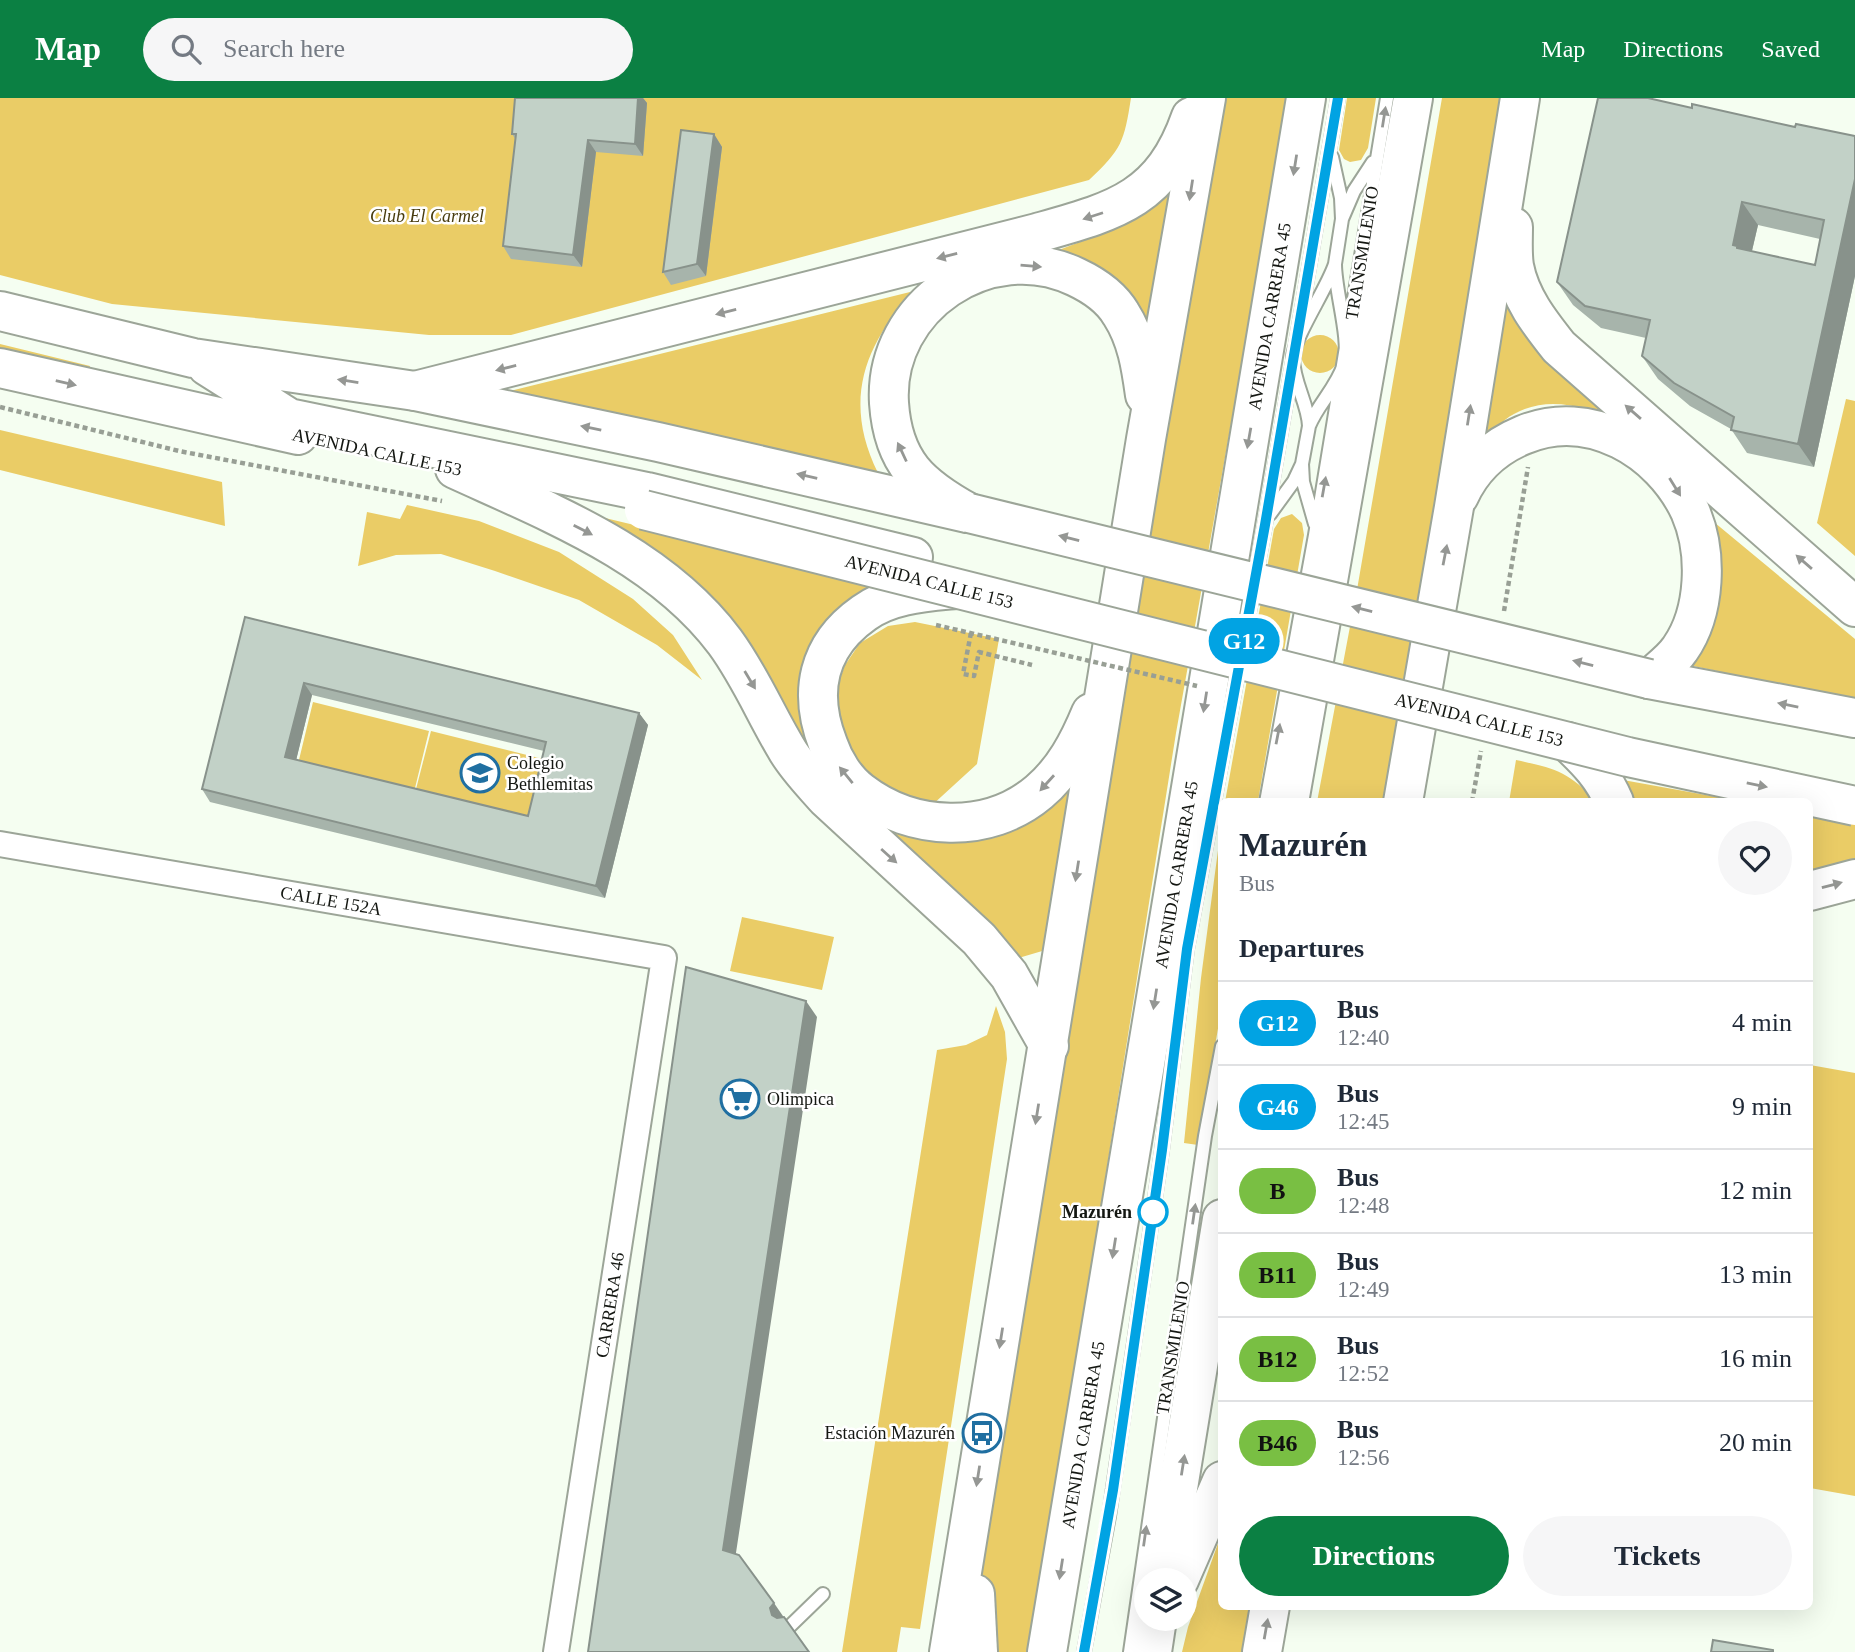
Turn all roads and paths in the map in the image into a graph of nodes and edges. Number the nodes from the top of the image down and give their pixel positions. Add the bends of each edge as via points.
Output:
1 (1197, 98) edge
2 (1206, 98) edge
3 (1306, 98) edge
4 (1338, 98) edge
5 (1387, 98) edge
6 (1413, 98) edge
7 (1520, 98) edge
8 (1332, 139) junction
9 (1380, 146) junction
10 (1510, 157) junction
11 (1342, 219) junction
12 (1335, 264) junction
13 (0, 311) edge
14 (1293, 355) junction
15 (193, 358) junction
16 (1345, 360) junction
17 (0, 368) edge
18 (415, 391) junction
19 (0, 407) edge
20 (1309, 426) junction
21 (1146, 439) junction
22 (1302, 464) junction
23 (451, 486) junction
24 (646, 501) junction
25 (1454, 507) junction
26 (969, 513) junction
27 (1265, 525) junction
28 (1315, 535) junction
29 (956, 589) junction
30 (1855, 607) edge
31 (925, 623) dead end
32 (936, 625) dead end
33 (971, 633) dead end
34 (1111, 658) junction
35 (1032, 665) dead end
36 (1649, 679) junction
37 (1855, 718) edge
38 (1568, 742) junction
39 (1855, 779) edge
40 (1406, 795) edge
41 (1267, 798) edge
42 (1290, 798) edge
43 (1612, 798) edge
44 (1855, 806) edge
45 (0, 844) edge
46 (1855, 879) edge
47 (1813, 890) edge
48 (664, 958) joint
49 (1049, 1046) junction
50 (1218, 1068) edge
51 (1218, 1244) edge
52 (1218, 1490) edge
53 (971, 1522) junction
54 (1166, 1568) edge
55 (1184, 1568) edge
56 (824, 1594) dead end
57 (1269, 1610) edge
58 (790, 1626) edge
59 (1151, 1636) edge
60 (556, 1652) edge
61 (949, 1652) edge
62 (978, 1652) edge
63 (1047, 1652) edge
64 (1084, 1652) edge
65 (1262, 1652) edge

1 -> 18 main road via 1164,171 1139,195 1107,212
2 -> 21 main road
3 -> 63 main road, AVENIDA CARRERA 45
4 - 8 lane, TRANSMILENIO
9 -> 5 lane, TRANSMILENIO
6 - 42 main road
7 - 10 main road
8 - 11 lane, TRANSMILENIO
8 - 14 lane, TRANSMILENIO
9 - 11 lane, TRANSMILENIO
9 - 16 lane, TRANSMILENIO
25 -> 10 main road
30 -> 10 main road via 1559,347 1540,323 1523,295 1514,264
11 - 12 lane, TRANSMILENIO
12 - 14 lane, TRANSMILENIO
12 - 16 lane, TRANSMILENIO
13 - 15 main road, AVENIDA CALLE 153
14 - 20 lane, TRANSMILENIO
14 - 27 lane, TRANSMILENIO
18 -> 15 main road, AVENIDA CALLE 153
15 - 24 main road, AVENIDA CALLE 153 via 289,418
16 - 20 lane, TRANSMILENIO
28 -> 16 lane, TRANSMILENIO
17 -> 23 main road, AVENIDA CALLE 153
26 -> 18 main road, AVENIDA CALLE 153
19 - 23 path via 179,451 422,496
20 - 22 lane, TRANSMILENIO
26 -> 21 main road via 923,485 908,466 894,431 888,391 892,364 916,315 958,280 1010,264 1037,265 1064,271 1110,300 1128,327 1140,358
21 - 34 main road
22 - 27 lane, TRANSMILENIO
22 - 28 lane, TRANSMILENIO
23 - 24 main road, AVENIDA CALLE 153
23 -> 49 main road via 604,541 642,565 696,610 751,681 787,751 809,779 979,939 1009,975
24 - 29 main road, AVENIDA CALLE 153, bridge
24 - 39 main road, AVENIDA CALLE 153 via 1614,730
25 -> 36 main road via 1466,480 1485,458 1536,429 1589,427 1638,448 1668,476 1690,511 1701,551 1696,614 1681,647
40 -> 25 main road
36 -> 26 main road, AVENIDA CALLE 153, bridge
27 - 64 lane, TRANSMILENIO via 1187,949 1111,1503
41 -> 28 lane, TRANSMILENIO
34 -> 29 main road via 1081,740 1038,792 1006,812 978,821 956,824 900,815 860,792 833,757 817,705 818,680 843,630 866,611 891,599
29 - 38 main road, AVENIDA CALLE 153, bridge
31 - 32 path
33 - 35 path via 963,674 974,676 979,652
34 -> 49 main road
37 -> 36 main road, AVENIDA CALLE 153
38 - 43 main road via 1606,782
38 -> 44 main road, AVENIDA CALLE 153, bridge
45 - 48 street, CALLE 152A
47 -> 46 main road
48 - 60 street, CARRERA 46
49 -> 53 main road
59 -> 50 lane, TRANSMILENIO via 1201,1163
54 -> 51 main road
52 - 55 main road
53 - 61 main road
53 - 62 main road
56 - 58 lane
65 -> 57 main road

